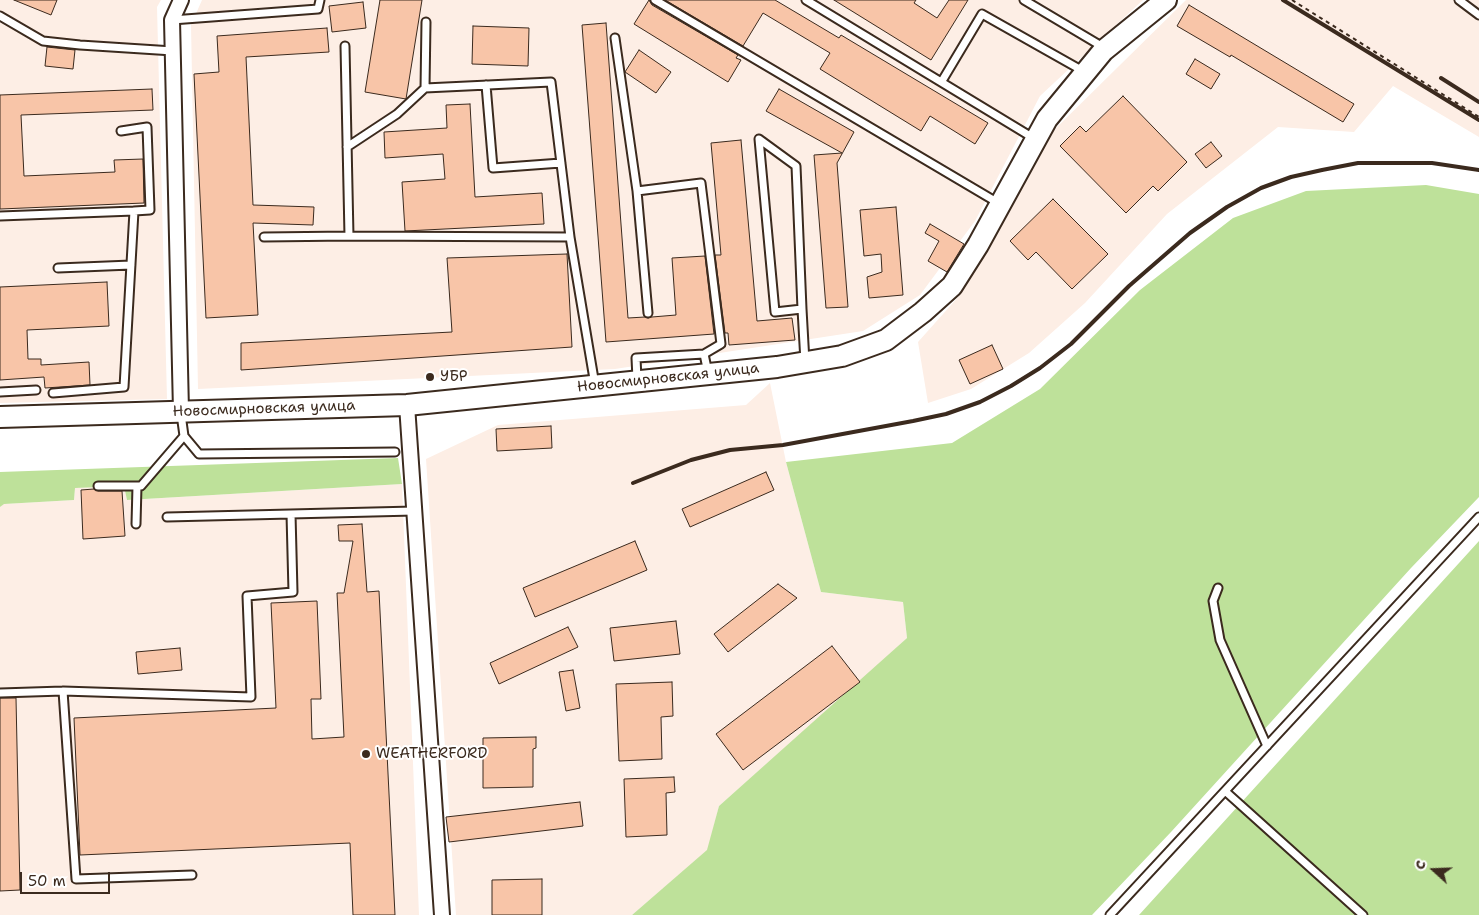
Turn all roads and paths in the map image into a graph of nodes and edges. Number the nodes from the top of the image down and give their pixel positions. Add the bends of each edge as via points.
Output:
1 (181, 0) edge
2 (320, 0) edge
3 (655, 0) edge
4 (806, 0) edge
5 (1024, 0) edge
6 (1166, 0) edge
7 (1292, 0) edge
8 (1459, 0) edge
9 (1479, 15) edge
10 (0, 16) edge
11 (172, 20) junction
12 (426, 22) dead end
13 (615, 38) dead end
14 (345, 46) dead end
15 (1106, 48) junction
16 (172, 51) junction
17 (1086, 72) junction
18 (942, 81) junction
19 (486, 85) junction
20 (425, 88) junction
21 (1479, 117) edge
22 (121, 131) dead end
23 (1036, 139) junction
24 (347, 147) junction
25 (561, 163) junction
26 (637, 190) junction
27 (1000, 204) junction
28 (134, 211) junction
29 (0, 216) edge
30 (349, 236) junction
31 (264, 237) dead end
32 (570, 237) junction
33 (130, 265) junction
34 (58, 268) dead end
35 (802, 309) junction
36 (648, 313) dead end
37 (704, 354) junction
38 (805, 362) junction
39 (708, 374) junction
40 (637, 381) junction
41 (595, 386) junction
42 (36, 390) dead end
43 (0, 392) edge
44 (53, 392) dead end
45 (407, 405) junction
46 (181, 411) junction
47 (0, 417) edge
48 (184, 436) junction
49 (395, 452) dead end
50 (98, 486) dead end
51 (137, 486) junction
52 (414, 511) junction
53 (290, 514) junction
54 (1479, 517) edge
55 (166, 518) dead end
56 (136, 524) dead end
57 (1218, 588) dead end
58 (63, 691) junction
59 (0, 693) edge
60 (1267, 746) junction
61 (1225, 791) junction
62 (192, 875) dead end
63 (442, 915) edge
64 (1110, 915) edge
65 (1363, 915) edge

1 - 11 street
2 - 11 lane via 318,9
3 - 27 lane
4 - 18 lane
5 - 15 lane
6 - 15 street, Новосмирновская улица
7 - 21 path
8 - 9 lane
10 - 16 lane via 43,40
11 - 16 street
12 - 20 lane
13 - 26 lane
14 - 24 lane
15 - 17 street, Новосмирновская улица
16 - 46 street
17 - 18 lane via 982,14
17 - 23 street, Новосмирновская улица via 1047,119
18 - 23 lane
19 - 20 lane
19 - 25 lane via 551,82
19 - 25 lane via 493,168
20 - 24 lane via 397,114
22 - 28 lane via 148,127 150,210
23 - 27 street, Новосмирновская улица
24 - 30 lane
25 - 32 lane
26 - 36 lane
26 - 37 lane via 701,183 721,344
27 - 38 street, Новосмирновская улица via 952,286 923,312 886,340 842,356
28 - 29 lane
28 - 33 lane
30 - 31 lane
30 - 32 lane
32 - 41 lane
33 - 34 lane
33 - 44 lane via 124,387
35 - 35 lane via 796,166 759,139 775,312
35 - 38 lane
37 - 39 lane
37 - 40 lane via 636,358
38 - 39 street, Новосмирновская улица
39 - 40 street, Новосмирновская улица
40 - 41 street, Новосмирновская улица
41 - 45 street, Новосмирновская улица
42 - 43 lane
45 - 46 street, Новосмирновская улица
45 - 52 street
46 - 47 street, Новосмирновская улица
46 - 48 lane
48 - 49 lane via 198,454
48 - 51 lane via 141,486
50 - 51 lane
51 - 56 lane
52 - 53 lane
52 - 63 street
53 - 55 lane
53 - 58 lane via 293,592 247,596 251,697
54 - 60 lane
57 - 60 lane via 1214,601 1220,640
58 - 59 lane
58 - 62 lane via 76,879
60 - 61 lane
61 - 64 lane
61 - 65 lane

